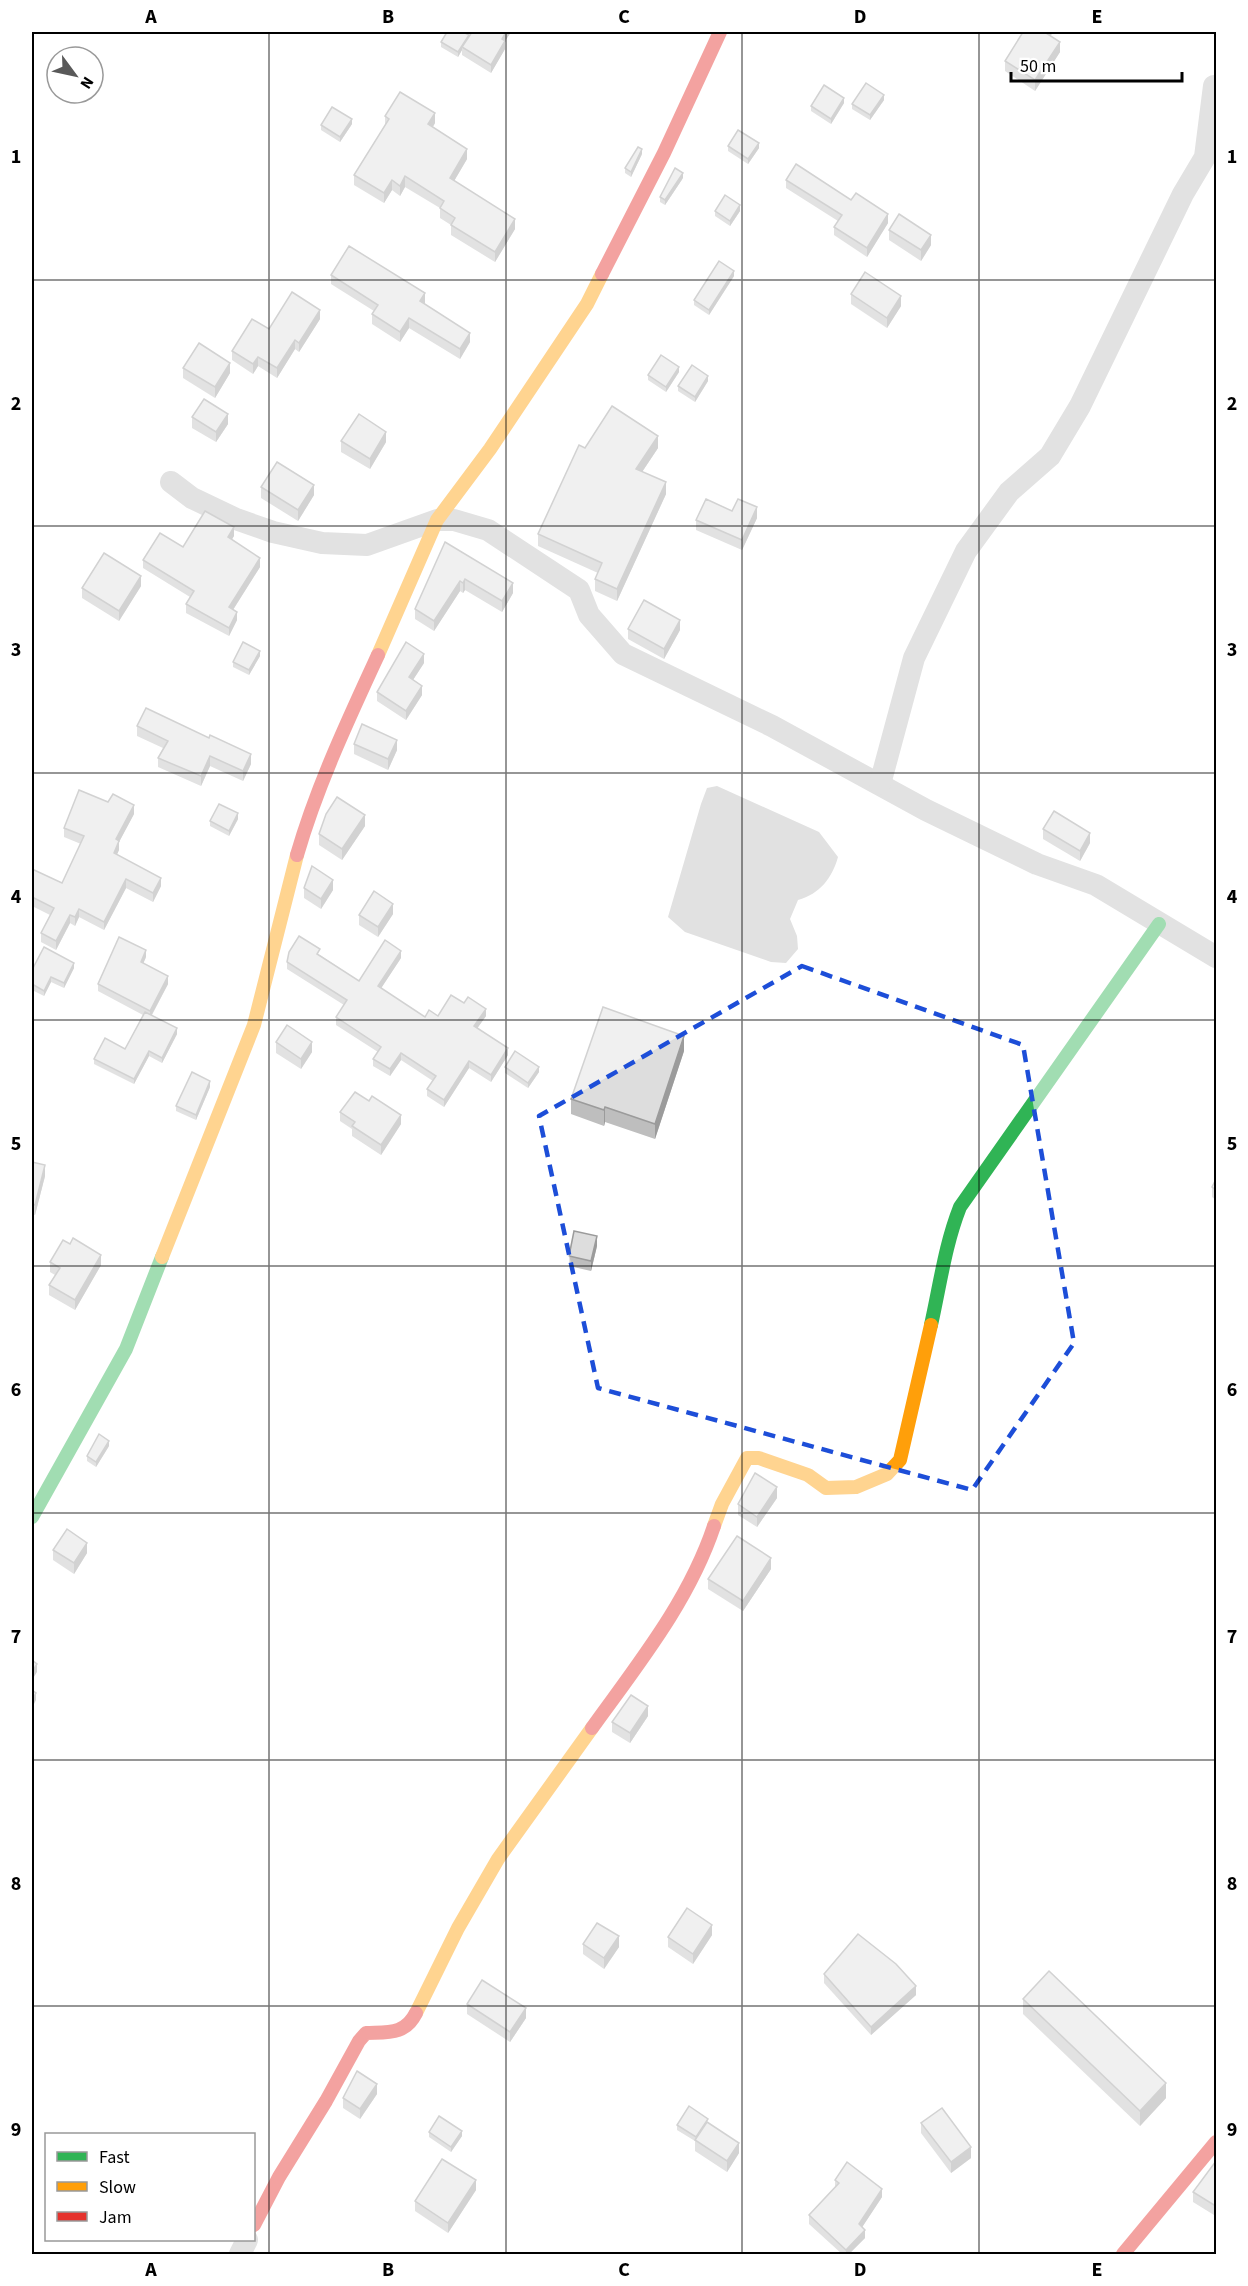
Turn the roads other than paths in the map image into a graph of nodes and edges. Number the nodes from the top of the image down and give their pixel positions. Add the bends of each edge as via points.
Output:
1 (720, 32) edge
2 (1214, 86) dead end
3 (171, 482) dead end
4 (437, 520) junction
5 (880, 784) junction
6 (1159, 924) junction
7 (1216, 957) edge
8 (32, 1517) edge
9 (1216, 2142) edge
10 (255, 2223) edge
11 (1123, 2254) edge

1 - 4 street via 587,304 490,449
2 - 5 street via 1205,157 1183,194 1080,406 1050,456 1009,492 966,551 914,658
3 - 4 street via 192,498 236,519 322,543 368,545
4 - 5 street via 454,520 488,530 579,590 589,615 623,654
4 - 8 street via 346,724 305,827 254,1025 126,1349
5 - 6 street via 1037,864 1096,885
6 - 7 street
6 - 10 street via 960,1207 952,1224 900,1460 886,1474 856,1487 826,1488 808,1475 759,1458 747,1458 741,1465 703,1558 660,1633 498,1859 410,2024 398,2032 366,2033 351,2049 328,2098 270,2188
9 - 11 street

